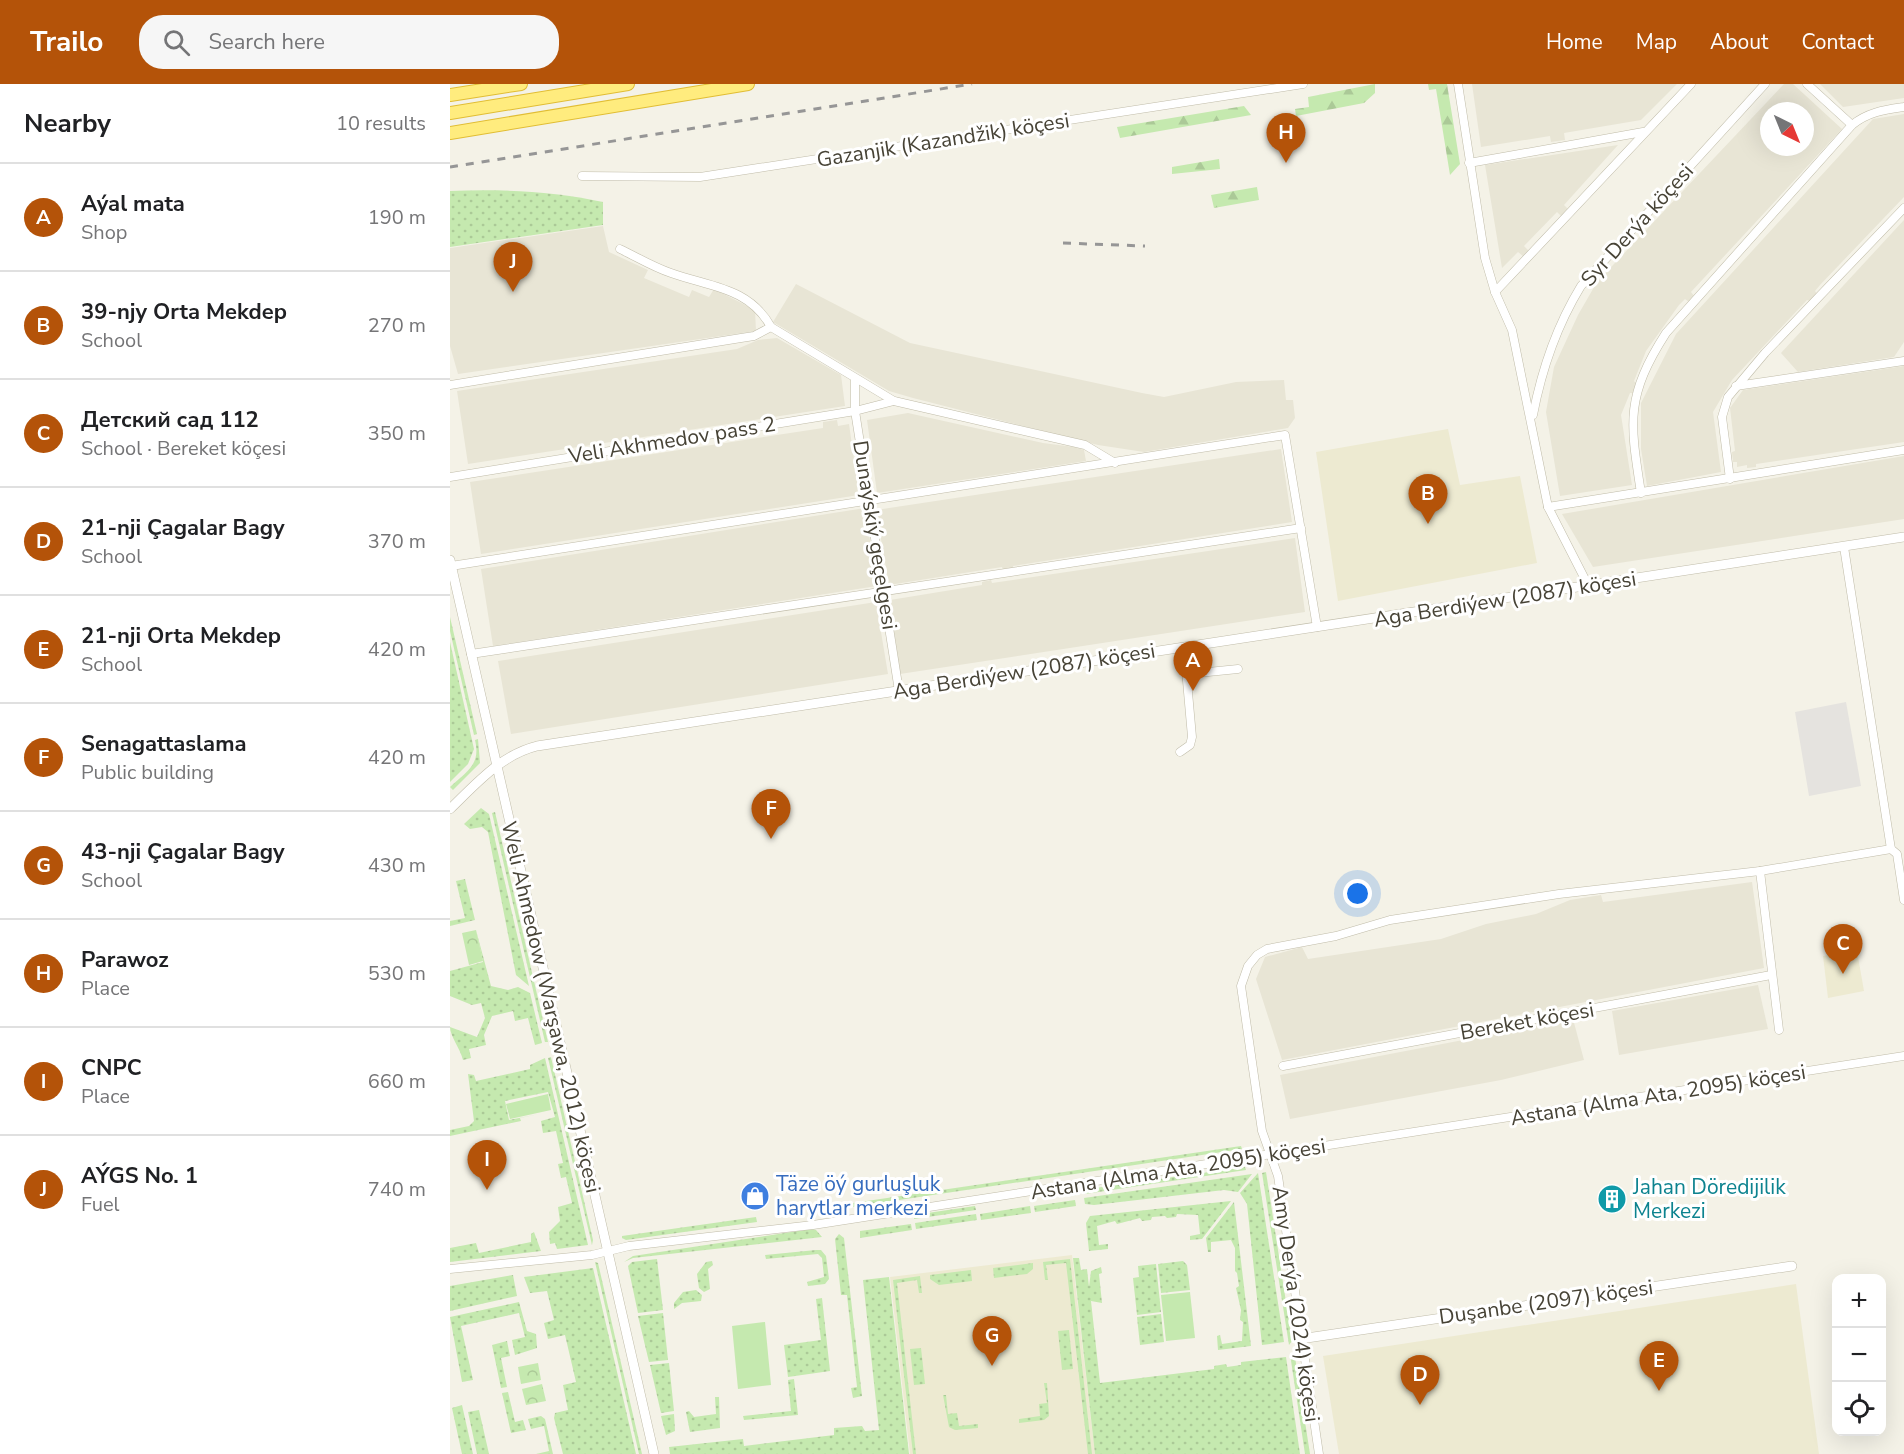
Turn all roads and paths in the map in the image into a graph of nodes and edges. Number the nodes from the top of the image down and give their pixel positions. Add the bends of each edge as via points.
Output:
1 (521, 84) edge
2 (628, 84) edge
3 (748, 84) edge
4 (1303, 84) edge
5 (1458, 84) edge
6 (1691, 84) edge
7 (1765, 84) edge
8 (1807, 84) edge
9 (450, 95) edge
10 (1904, 107) edge
11 (450, 113) edge
12 (1852, 125) junction
13 (1643, 132) junction
14 (450, 133) edge
15 (1470, 163) junction
16 (582, 176) dead end
17 (1904, 208) edge
18 (620, 249) dead end
19 (1495, 292) junction
20 (771, 327) junction
21 (1904, 361) edge
22 (855, 379) junction
23 (450, 385) edge
24 (1736, 386) junction
25 (894, 401) junction
26 (855, 411) junction
27 (1532, 419) junction
28 (1904, 450) edge
29 (1115, 463) junction
30 (450, 477) edge
31 (1730, 479) junction
32 (1641, 493) junction
33 (870, 502) junction
34 (1548, 507) junction
35 (1301, 528) junction
36 (1904, 537) edge
37 (1844, 547) junction
38 (451, 563) edge
39 (1589, 587) junction
40 (883, 591) junction
41 (1317, 627) junction
42 (1184, 646) junction
43 (471, 654) junction
44 (1238, 669) dead end
45 (1188, 674) junction
46 (899, 691) junction
47 (1180, 752) dead end
48 (495, 766) junction
49 (450, 809) edge
50 (1897, 852) edge
51 (1760, 872) junction
52 (1904, 900) edge
53 (1771, 975) junction
54 (1779, 1030) dead end
55 (1904, 1056) edge
56 (1283, 1066) dead end
57 (1270, 1155) junction
58 (607, 1251) junction
59 (1792, 1266) dead end
60 (450, 1269) edge
61 (1300, 1339) junction
62 (654, 1454) edge
63 (1319, 1454) edge

1 - 9 highway
2 - 11 highway
3 - 14 highway
4 - 16 street, Gazanjik (Kazandžik) köçesi via 700,177
5 - 15 street
6 - 13 street
7 - 27 street, Syr Derýa köçesi via 1581,286 1559,323
8 - 12 street
10 - 12 street via 1875,111
12 - 32 street via 1678,318 1657,347 1640,385 1632,418
13 - 15 street
13 - 19 street
15 - 19 street via 1485,258
17 - 24 street
18 - 20 street via 667,272 739,295 758,307
19 - 27 street via 1512,330
20 - 22 street
20 - 23 street via 741,339
21 - 24 street
22 - 25 street
22 - 26 street, Dunaýskiý geçelgesi
24 - 31 street via 1722,413
25 - 26 street, Veli Akhmedov pass 2
25 - 29 street via 1078,443
26 - 30 street, Veli Akhmedov pass 2
26 - 33 street, Dunaýskiý geçelgesi
27 - 34 street
28 - 31 street
29 - 33 street
29 - 35 street via 1285,435
31 - 32 street
32 - 34 street
33 - 38 street
33 - 40 street, Dunaýskiý geçelgesi
34 - 39 street
35 - 40 street
35 - 41 street
36 - 37 street, Aga Berdiýew (2087) köçesi
37 - 39 street, Aga Berdiýew (2087) köçesi
37 - 50 street
38 - 43 street, Weli Ahmedow (Warşawa, 2012) köçesi
39 - 41 street, Aga Berdiýew (2087) köçesi
40 - 43 street
40 - 46 street, Dunaýskiý geçelgesi
41 - 42 street, Aga Berdiýew (2087) köçesi
42 - 45 street
42 - 46 street, Aga Berdiýew (2087) köçesi
43 - 48 street, Weli Ahmedow (Warşawa, 2012) köçesi
44 - 45 street
45 - 47 street via 1192,737 1190,745
46 - 48 street, Aga Berdiýew (2087) köçesi via 537,746 518,751
48 - 49 street, Aga Berdiýew (2087) köçesi
48 - 58 street, Weli Ahmedow (Warşawa, 2012) köçesi
50 - 51 street, Amy Derýa (2024) köçesi
50 - 52 street
51 - 53 street
51 - 57 street, Amy Derýa (2024) köçesi via 1559,894 1390,920 1336,936 1267,949 1248,966 1241,986 1262,1131
53 - 54 street
53 - 56 street, Bereket köçesi
55 - 57 street, Astana (Alma Ata, 2095) köçesi
57 - 58 street, Astana (Alma Ata, 2095) köçesi via 813,1225
57 - 61 street, Amy Derýa (2024) köçesi via 1278,1176
58 - 60 street, Astana (Alma Ata, 2095) köçesi
58 - 62 street, Weli Ahmedow (Warşawa, 2012) köçesi
59 - 61 street, Duşanbe (2097) köçesi
61 - 63 street, Amy Derýa (2024) köçesi

